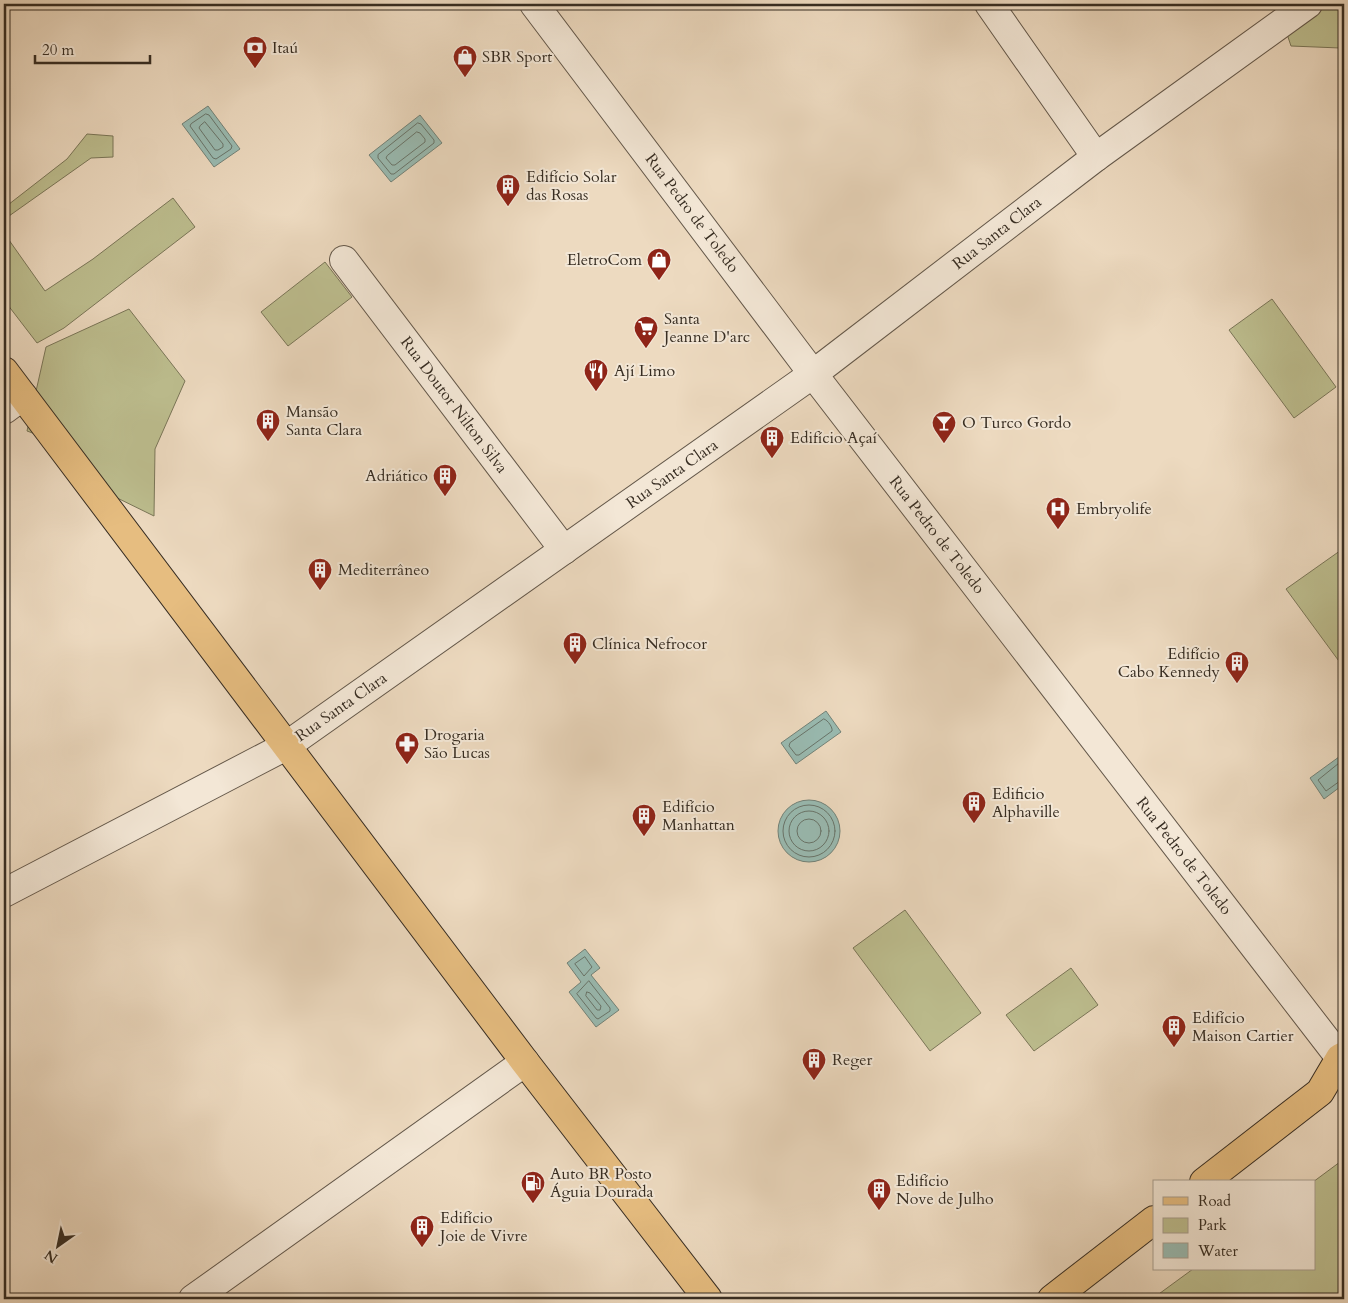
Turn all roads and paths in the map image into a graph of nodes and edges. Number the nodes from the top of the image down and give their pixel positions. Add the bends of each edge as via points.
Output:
1 (534, 4) edge
2 (989, 4) edge
3 (1308, 4) edge
4 (1096, 158) junction
5 (344, 260) dead end
6 (4, 371) edge
7 (813, 374) junction
8 (13, 403) edge
9 (564, 550) junction
10 (286, 746) junction
11 (4, 893) edge
12 (1343, 1059) edge
13 (525, 1062) junction
14 (1332, 1089) edge
15 (1207, 1180) edge
16 (1153, 1221) edge
17 (193, 1299) edge
18 (708, 1299) edge
19 (1052, 1299) edge

1 - 7 street, Rua Pedro de Toledo
2 - 4 street
3 - 4 street, Rua Santa Clara
4 - 7 street, Rua Santa Clara
5 - 9 street, Rua Doutor Nilton Silva
6 - 8 main road
7 - 9 street, Rua Santa Clara
7 - 12 street, Rua Pedro de Toledo
8 - 10 main road
9 - 10 street, Rua Santa Clara
10 - 11 street, Rua Santa Clara
10 - 13 main road
12 - 14 main road
13 - 17 street
13 - 18 main road
14 - 15 main road
16 - 19 main road

